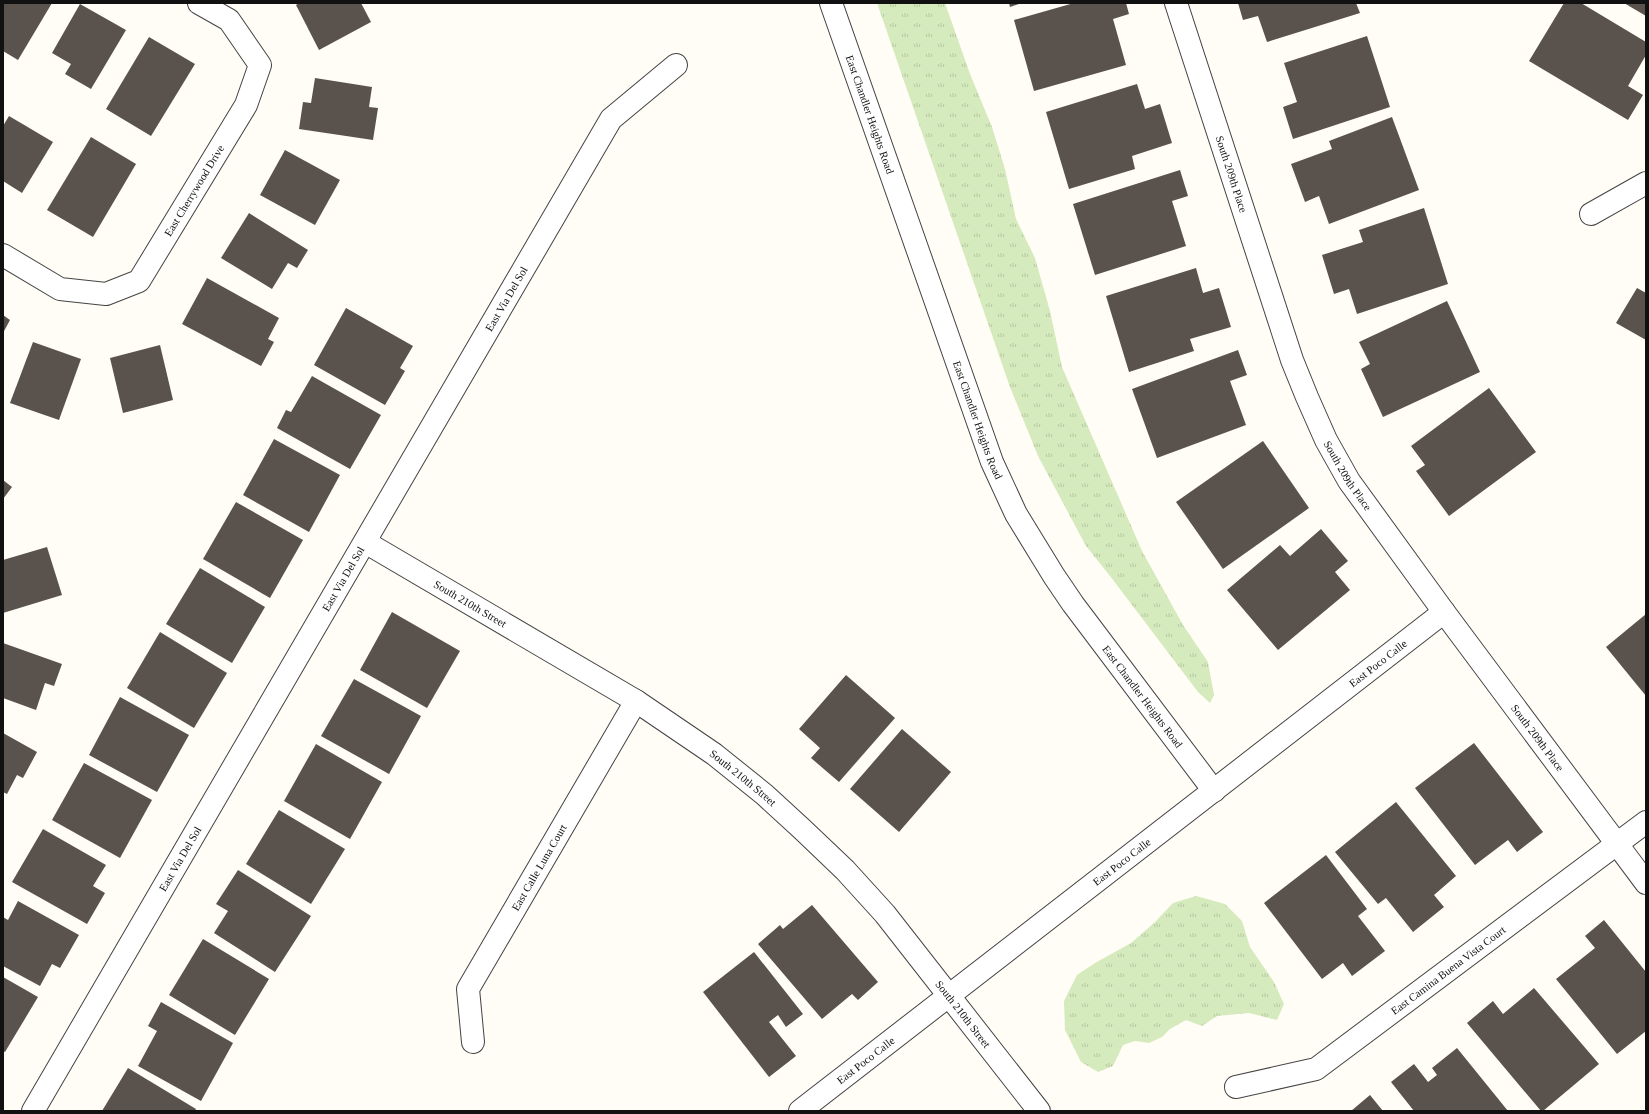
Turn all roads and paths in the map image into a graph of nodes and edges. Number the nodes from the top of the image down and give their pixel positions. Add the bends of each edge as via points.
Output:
1 (199, 3) edge
2 (831, 3) edge
3 (1176, 3) edge
4 (676, 65) dead end
5 (1646, 183) edge
6 (1591, 214) dead end
7 (3, 255) edge
8 (365, 542) junction
9 (1444, 612) junction
10 (636, 701) junction
11 (1214, 791) junction
12 (1646, 822) edge
13 (1617, 844) junction
14 (1646, 882) edge
15 (950, 995) junction
16 (473, 1042) dead end
17 (1236, 1087) dead end
18 (33, 1111) edge
19 (800, 1111) edge
20 (1039, 1111) edge

1 - 7 street, East Cherrywood Drive via 229,20 260,65 246,105 139,281 106,294 60,289
2 - 11 street, East Chandler Heights Road via 992,462 1016,514 1073,604
3 - 9 street, South 209th Place via 1292,360 1307,398 1326,440 1349,481
4 - 8 street, East Via Del Sol via 611,119
5 - 6 street
8 - 10 street, South 210th Street
8 - 18 street, East Via Del Sol
9 - 11 street, East Poco Calle
9 - 13 street, South 209th Place
10 - 15 street, South 210th Street via 714,754 802,828 885,914
10 - 16 street, East Calle Luna Court via 468,989
11 - 15 street, East Poco Calle
12 - 13 street, East Camina Buena Vista Court
13 - 14 street, South 209th Place
13 - 17 street, East Camina Buena Vista Court via 1316,1069
15 - 19 street, East Poco Calle
15 - 20 street, South 210th Street

